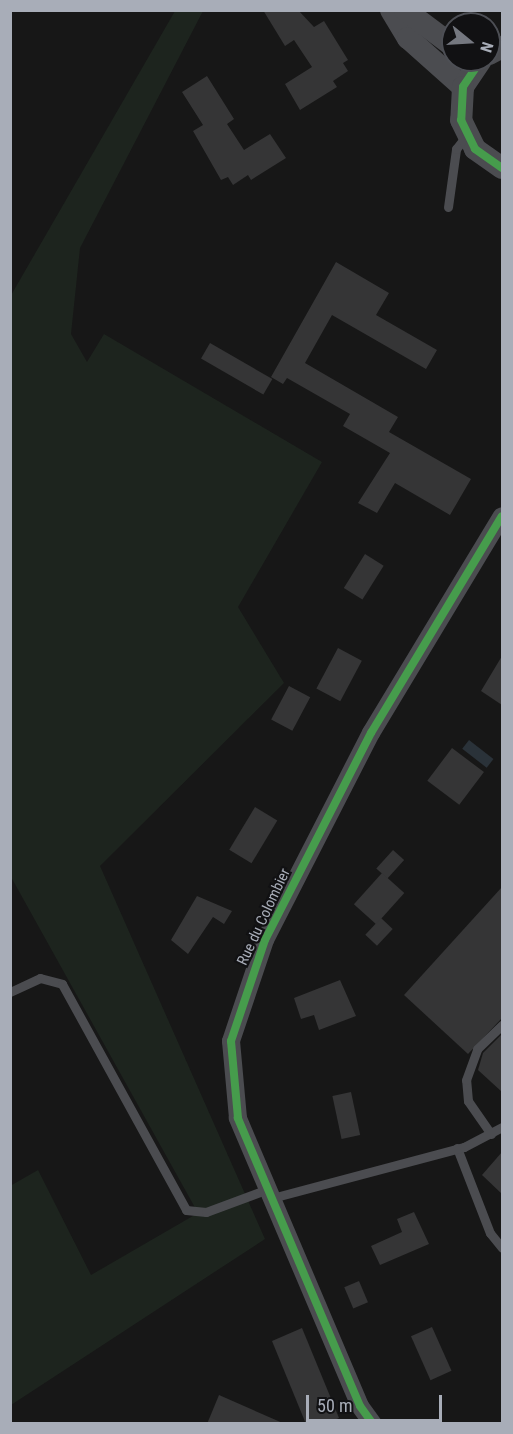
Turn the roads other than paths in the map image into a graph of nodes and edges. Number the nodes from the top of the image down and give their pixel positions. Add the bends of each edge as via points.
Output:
1 (391, 10) edge
2 (405, 10) edge
3 (441, 37) edge
4 (475, 72) edge
5 (463, 87) junction
6 (466, 136) junction
7 (502, 169) edge
8 (448, 207) dead end
9 (502, 516) edge
10 (10, 992) edge
11 (502, 1025) edge
12 (502, 1127) edge
13 (491, 1134) junction
14 (457, 1148) junction
15 (270, 1193) junction
16 (502, 1248) edge
17 (373, 1424) edge

1 - 5 street via 408,38
2 - 3 street
4 - 5 street
5 - 6 street via 460,103
6 - 7 street
6 - 8 lane via 456,149
9 - 15 street, Rue du Colombier via 371,733 265,940 245,991 231,1041 238,1118
10 - 15 lane via 40,978 62,984 186,1210 206,1212
11 - 13 lane via 477,1049 466,1080 468,1101
12 - 13 lane
13 - 14 lane
14 - 15 lane
14 - 16 lane via 490,1233
15 - 17 street, Rue du Colombier

